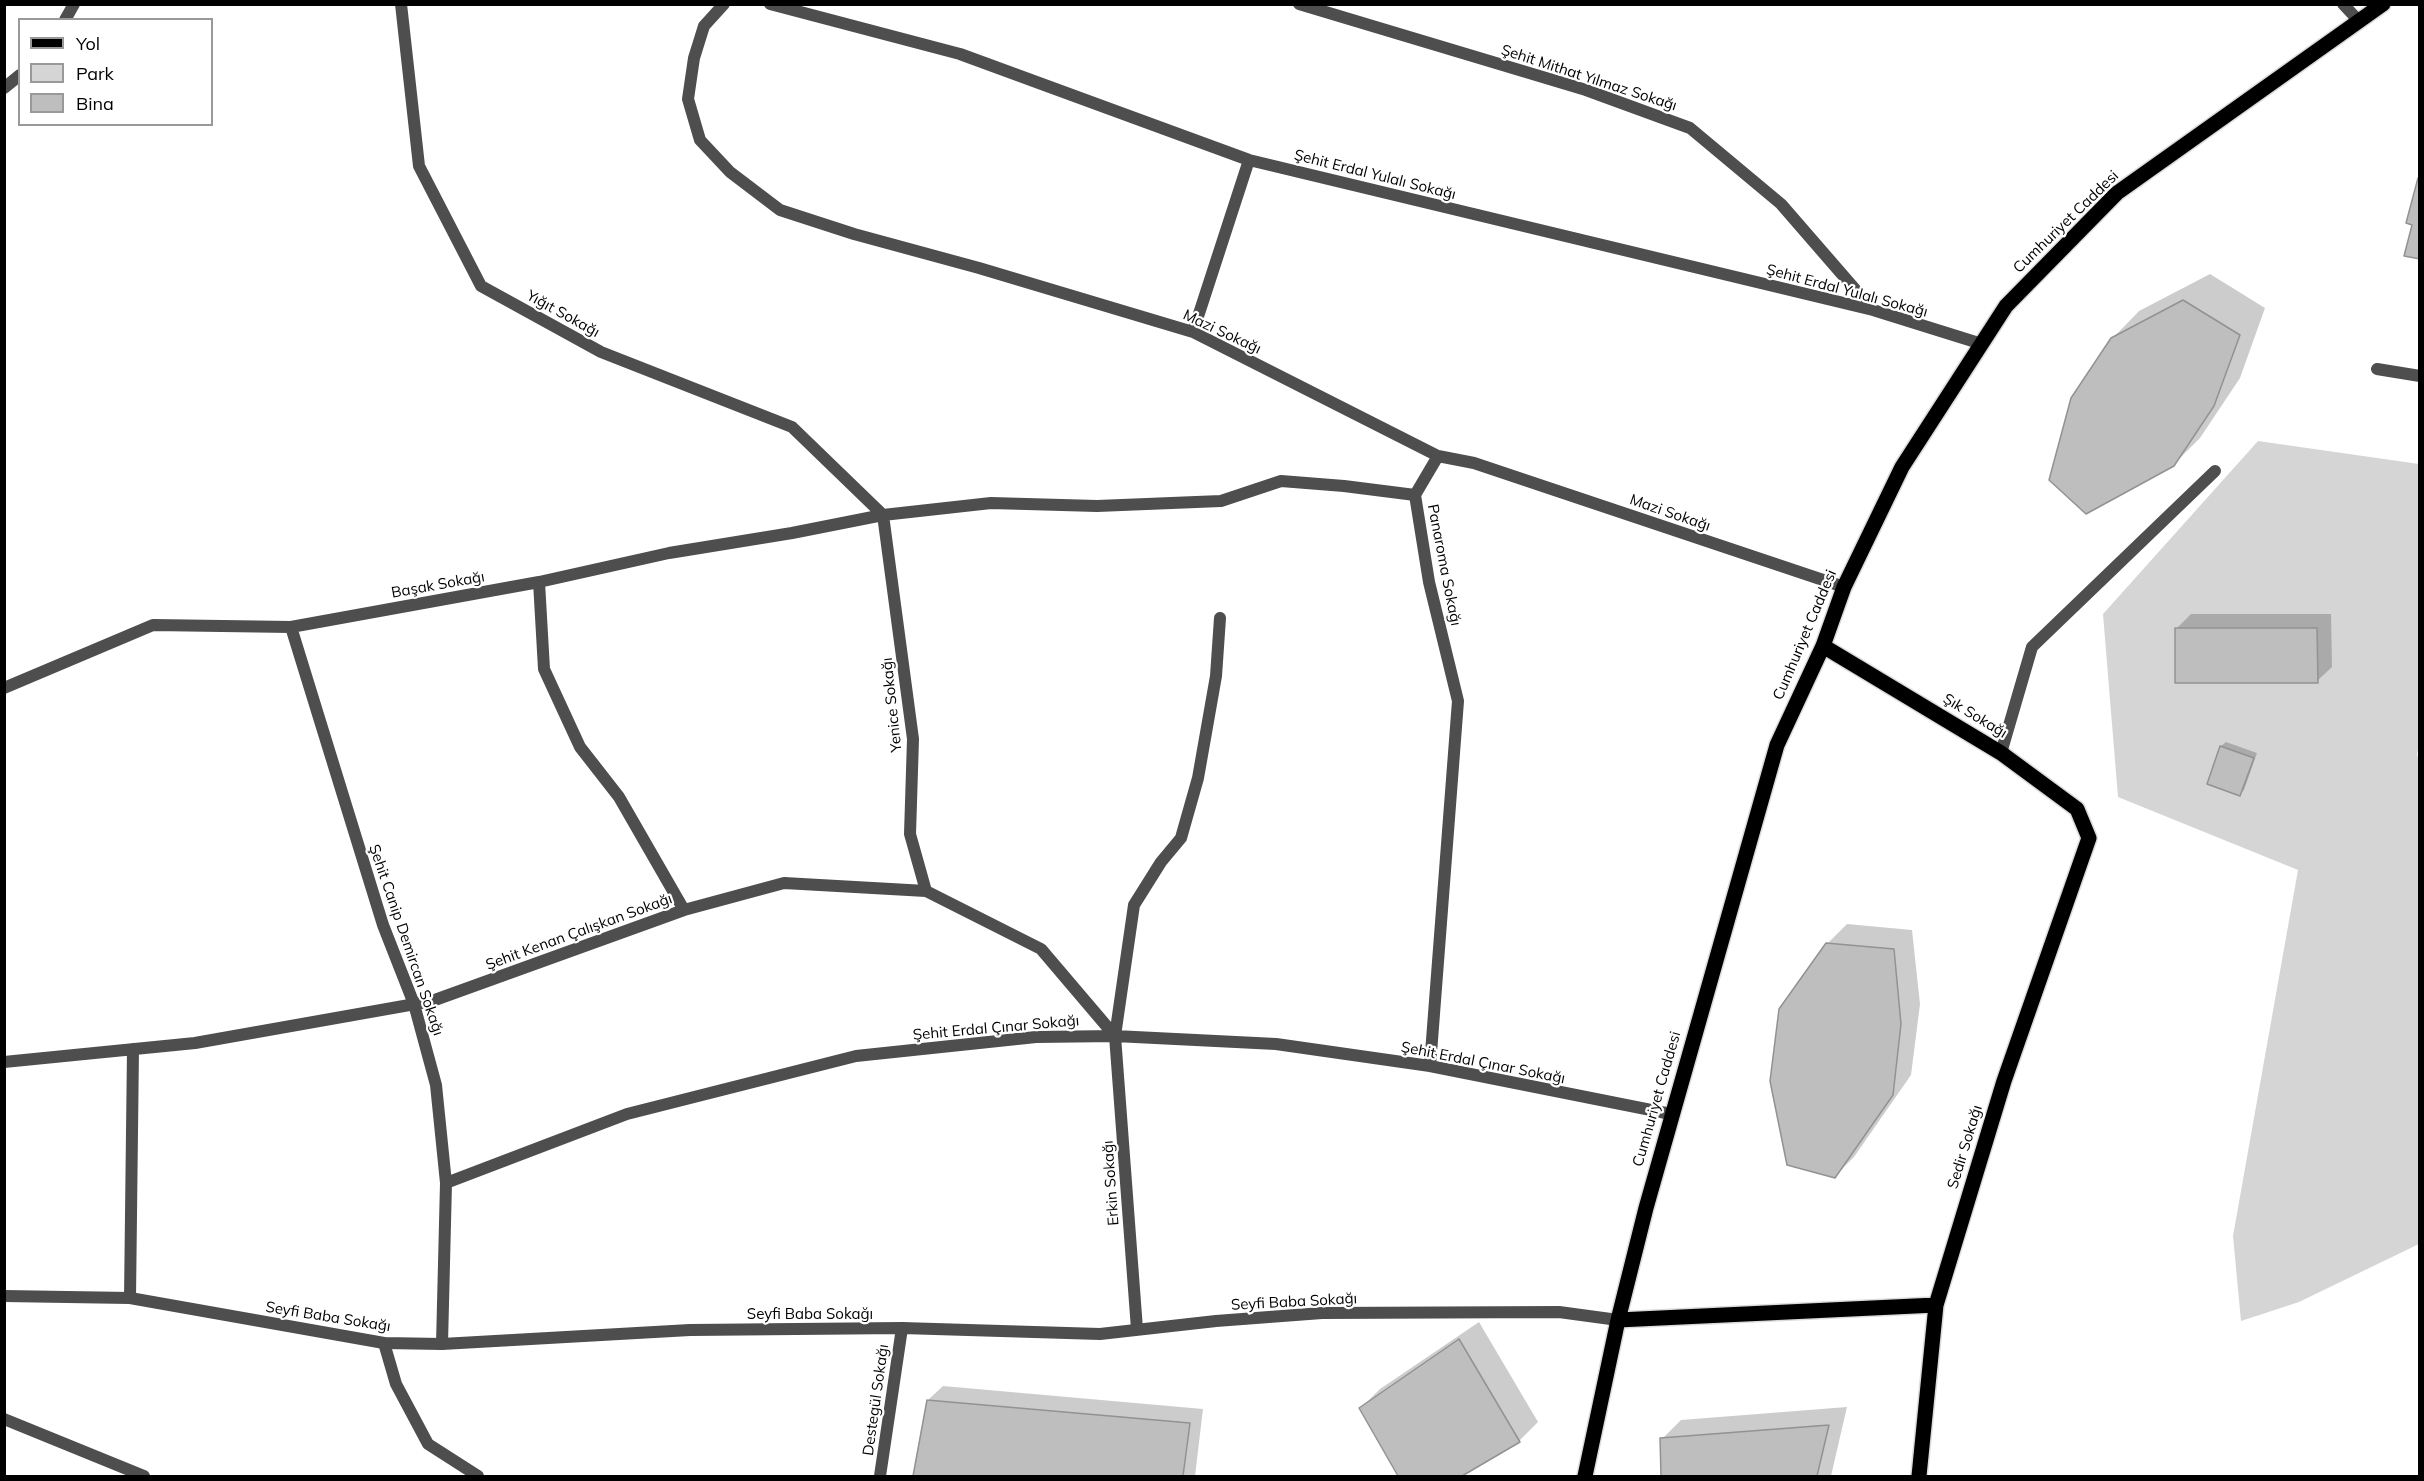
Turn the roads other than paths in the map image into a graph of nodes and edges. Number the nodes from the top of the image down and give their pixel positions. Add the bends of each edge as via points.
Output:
1 (74, 4) edge
2 (401, 4) edge
3 (723, 4) edge
4 (770, 4) edge
5 (1299, 4) edge
6 (2343, 4) edge
7 (2383, 4) edge
8 (66, 18) edge
9 (2358, 20) junction
10 (18, 77) edge
11 (4, 88) edge
12 (1249, 160) junction
13 (1873, 310) junction
14 (1193, 332) junction
15 (1982, 344) junction
16 (2377, 369) dead end
17 (2420, 376) edge
18 (1438, 456) junction
19 (2215, 471) dead end
20 (1415, 495) junction
21 (883, 515) junction
22 (539, 582) junction
23 (1844, 587) junction
24 (1220, 618) dead end
25 (291, 627) junction
26 (1822, 646) junction
27 (19, 681) junction
28 (4, 688) edge
29 (4, 694) edge
30 (2001, 753) junction
31 (2089, 838) joint
32 (926, 891) junction
33 (684, 910) junction
34 (414, 1004) junction
35 (1115, 1035) junction
36 (133, 1049) junction
37 (4, 1062) edge
38 (1430, 1066) junction
39 (1671, 1114) junction
40 (446, 1183) junction
41 (4, 1296) edge
42 (130, 1298) junction
43 (1936, 1305) junction
44 (1618, 1320) junction
45 (902, 1328) junction
46 (1137, 1329) junction
47 (384, 1343) junction
48 (442, 1344) junction
49 (4, 1419) edge
50 (144, 1476) edge
51 (478, 1476) edge
52 (880, 1476) edge
53 (1586, 1476) edge
54 (1919, 1476) edge

1 - 8 street
2 - 21 street, Yığıt Sokağı via 419,166 481,286 601,352 792,427
3 - 14 street, Mazi Sokağı via 704,26 688,99 700,140 730,172 780,210
4 - 12 street, Şehit Erdal Yulalı Sokağı via 960,54
5 - 13 street, Şehit Mithat Yılmaz Sokağı via 1586,90 1690,128 1781,204
6 - 9 street
7 - 9 main road, Cumhuriyet Caddesi
9 - 15 main road, Cumhuriyet Caddesi via 2116,193 2006,306
10 - 11 street
12 - 13 street, Şehit Erdal Yulalı Sokağı
12 - 14 street
13 - 15 street, Şehit Erdal Yulalı Sokağı
14 - 18 street, Mazi Sokağı
15 - 23 main road, Cumhuriyet Caddesi via 1902,467
16 - 17 street
18 - 20 street
18 - 23 street, Mazi Sokağı via 1474,463
19 - 30 street via 2032,647
20 - 21 street, Panaroma Sokağı via 1281,481 1221,501 1097,507 991,503
20 - 38 street, Panaroma Sokağı via 1429,582 1458,701
21 - 22 street, Başak Sokağı via 669,553
21 - 32 street, Yenice Sokağı via 913,739 910,834
22 - 25 street, Başak Sokağı
22 - 33 street via 544,669 580,747 619,797
23 - 26 main road, Cumhuriyet Caddesi
24 - 35 street, Erkin Sokağı via 1216,676 1198,778 1180,838 1134,905
25 - 27 street, Başak Sokağı via 153,625
25 - 34 street, Şehit Canip Demircan Sokağı via 383,925
26 - 30 main road, Şık Sokağı
26 - 39 main road, Cumhuriyet Caddesi via 1777,745
27 - 28 street, Başak Sokağı
27 - 29 street
30 - 31 main road, Şık Sokağı via 2077,809
31 - 43 main road, Sedir Sokağı via 2004,1081
32 - 33 street, Şehit Kenan Çalışkan Sokağı via 784,883
32 - 35 street, Şehit Kenan Çalışkan Sokağı via 1041,949
33 - 34 street, Şehit Kenan Çalışkan Sokağı via 455,993
34 - 36 street, Şehit Kenan Çalışkan Sokağı via 195,1043
34 - 40 street, Şehit Canip Demircan Sokağı via 436,1084
35 - 38 street, Şehit Erdal Çınar Sokağı via 1276,1044
35 - 40 street, Şehit Erdal Çınar Sokağı via 1036,1037 856,1056 627,1114
35 - 46 street, Erkin Sokağı
36 - 37 street, Şehit Kenan Çalışkan Sokağı
36 - 42 street
38 - 39 street, Şehit Erdal Çınar Sokağı
39 - 44 main road, Cumhuriyet Caddesi
40 - 48 street, Şehit Canip Demircan Sokağı
41 - 42 street, Seyfi Baba Sokağı
42 - 47 street, Seyfi Baba Sokağı
43 - 44 main road
43 - 54 main road, Sedir Sokağı
44 - 46 street, Seyfi Baba Sokağı via 1559,1312 1322,1313
44 - 53 main road, Cumhuriyet Caddesi
45 - 46 street, Seyfi Baba Sokağı via 1079,1335
45 - 48 street, Seyfi Baba Sokağı via 690,1330
45 - 52 street, Destegül Sokağı
47 - 48 street, Seyfi Baba Sokağı
47 - 51 street via 396,1384 428,1444
49 - 50 street

